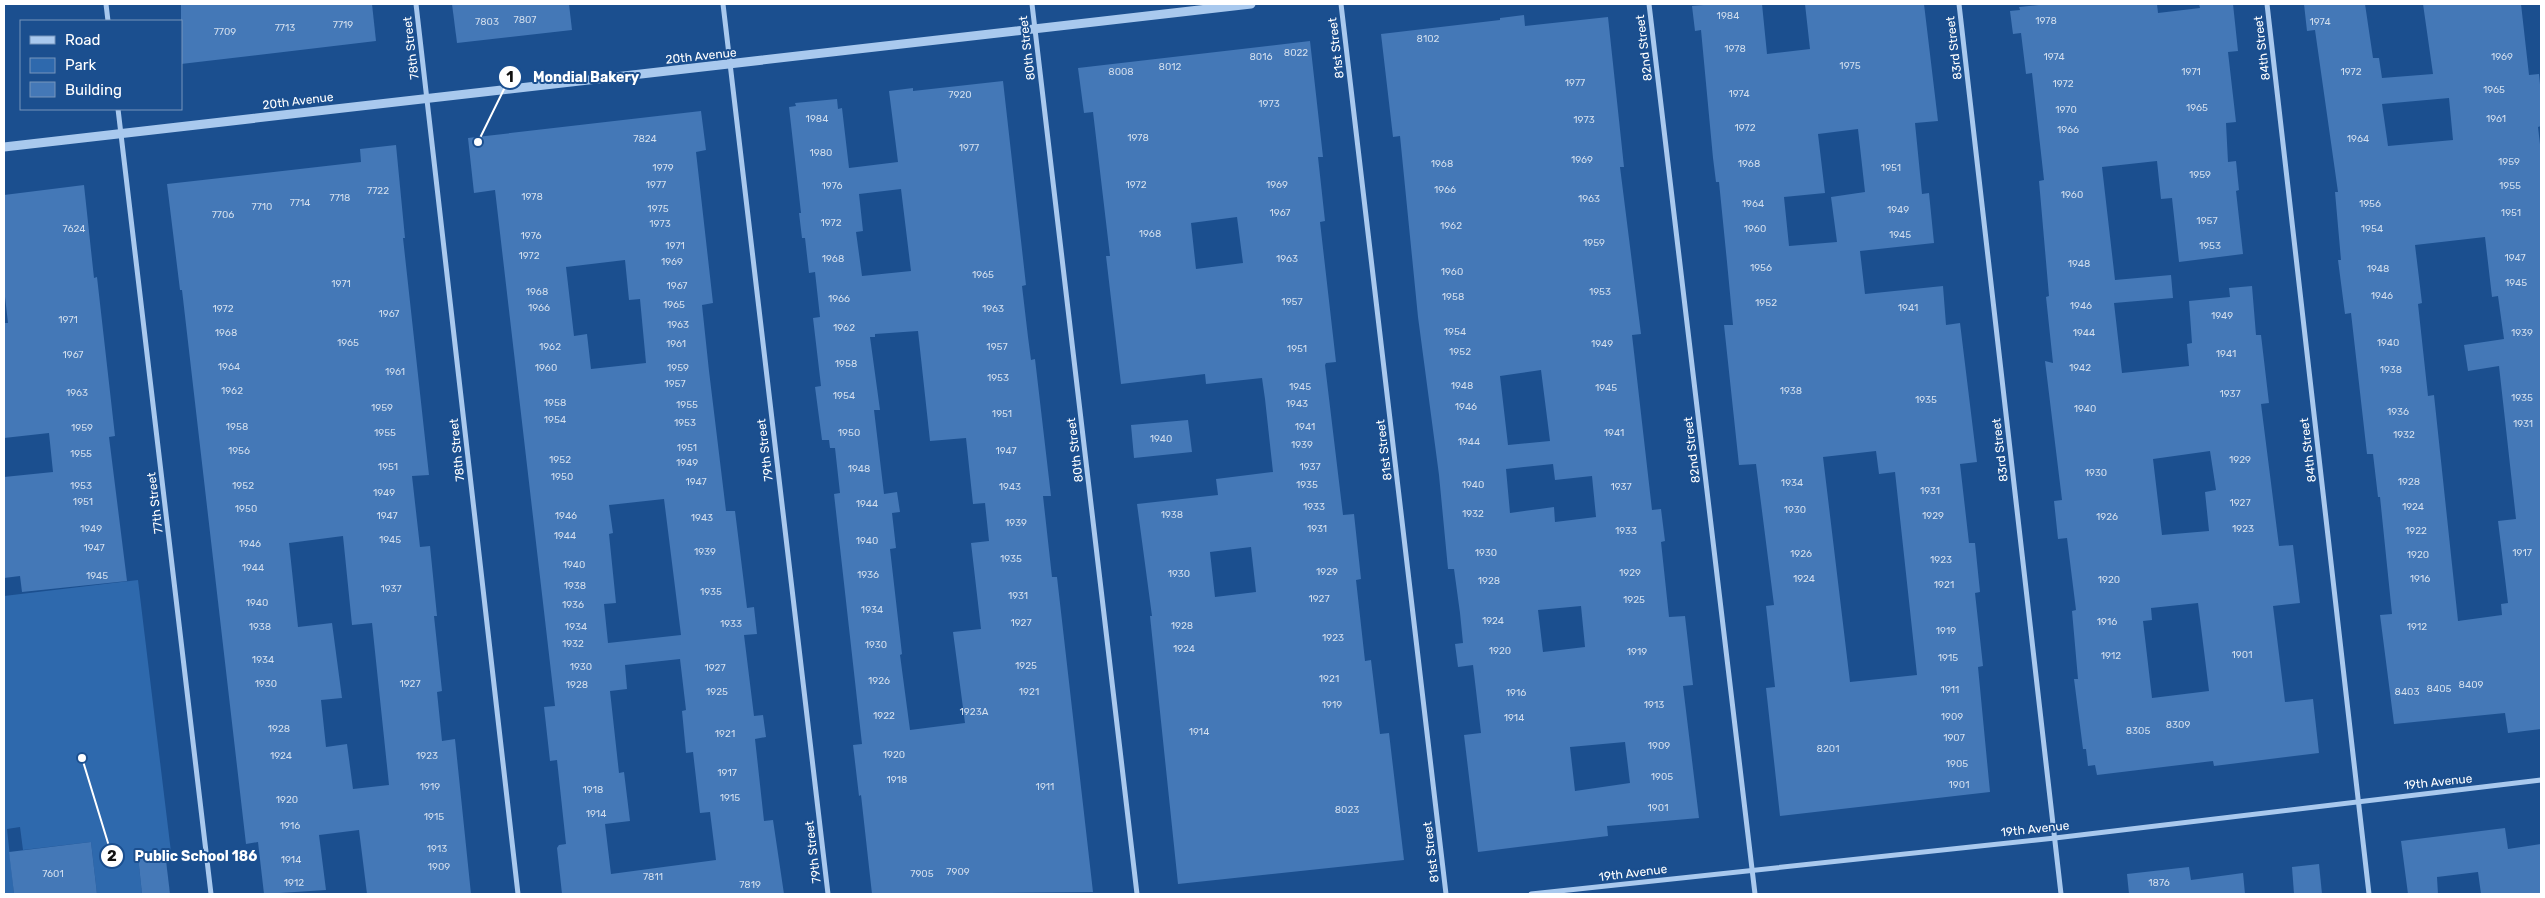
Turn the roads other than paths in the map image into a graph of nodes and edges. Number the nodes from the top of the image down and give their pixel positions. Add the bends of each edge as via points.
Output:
1 (106, 4) edge
2 (416, 4) edge
3 (723, 4) edge
4 (1032, 4) edge
5 (1251, 4) edge
6 (1341, 4) edge
7 (1649, 4) edge
8 (1959, 4) edge
9 (2267, 4) edge
10 (108, 20) edge
11 (1035, 28) junction
12 (730, 65) junction
13 (427, 98) junction
14 (118, 110) edge
15 (121, 134) junction
16 (4, 147) edge
17 (2541, 780) edge
18 (2358, 800) junction
19 (2055, 838) junction
20 (1752, 869) junction
21 (211, 894) edge
22 (518, 894) edge
23 (828, 894) edge
24 (1137, 894) edge
25 (1446, 894) edge
26 (1531, 894) edge
27 (1755, 894) edge
28 (2061, 894) edge
29 (2369, 894) edge

1 - 10 street
2 - 13 street, 78th Street
3 - 12 street, 79th Street
4 - 11 street, 80th Street
5 - 11 street, 20th Avenue
6 - 25 street, 81st Street
7 - 20 street, 82nd Street
8 - 19 street, 83rd Street
9 - 18 street, 84th Street
11 - 12 street, 20th Avenue
11 - 24 street, 80th Street
12 - 13 street, 20th Avenue
12 - 23 street, 79th Street
13 - 15 street, 20th Avenue
13 - 22 street, 78th Street
14 - 15 street, 77th Street
15 - 16 street, 20th Avenue
15 - 21 street, 77th Street
17 - 18 street, 19th Avenue
18 - 19 street, 19th Avenue
18 - 29 street, 84th Street
19 - 20 street, 19th Avenue
19 - 28 street, 83rd Street
20 - 26 street, 19th Avenue
20 - 27 street, 82nd Street

